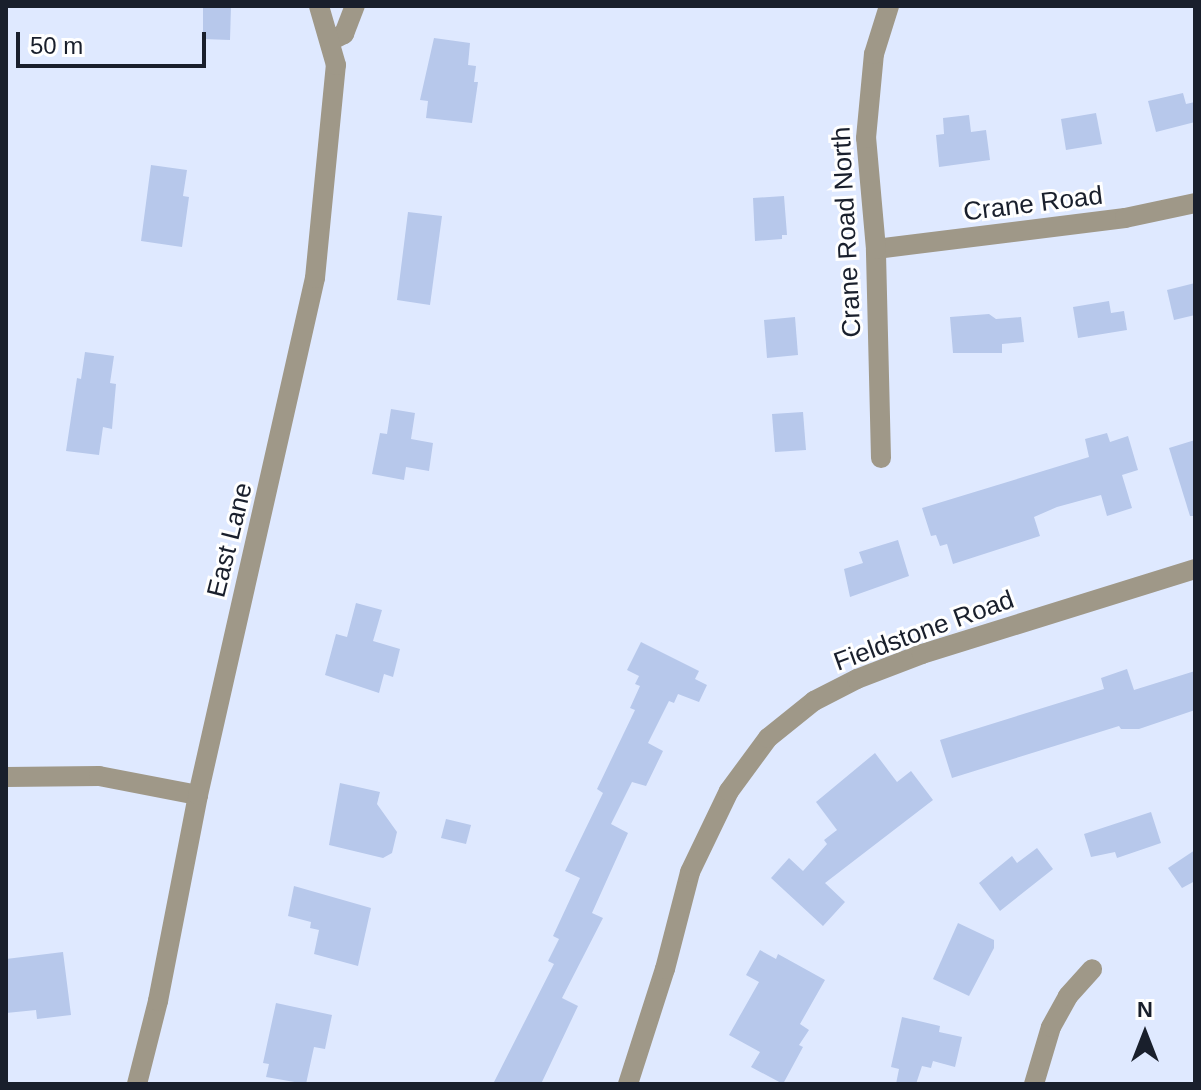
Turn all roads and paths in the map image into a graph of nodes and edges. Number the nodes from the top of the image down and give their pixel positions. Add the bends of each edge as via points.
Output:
1 (319, 6) edge
2 (355, 6) edge
3 (889, 6) edge
4 (330, 41) junction
5 (1195, 203) edge
6 (876, 249) junction
7 (881, 458) dead end
8 (1195, 569) edge
9 (6, 777) edge
10 (198, 795) junction
11 (1092, 969) dead end
12 (137, 1084) edge
13 (628, 1084) edge
14 (1034, 1084) edge

1 - 4 street, East Lane
2 - 4 street via 344,34
3 - 6 street, Crane Road North via 867,94
4 - 10 street, East Lane via 336,65 315,278
5 - 6 street, Crane Road via 1125,218
6 - 7 street, Crane Road North
8 - 13 street, Fieldstone Road via 857,679 814,701 768,738 729,791 690,872
9 - 10 street via 99,776
10 - 12 street, East Lane
11 - 14 street via 1068,996 1051,1027

